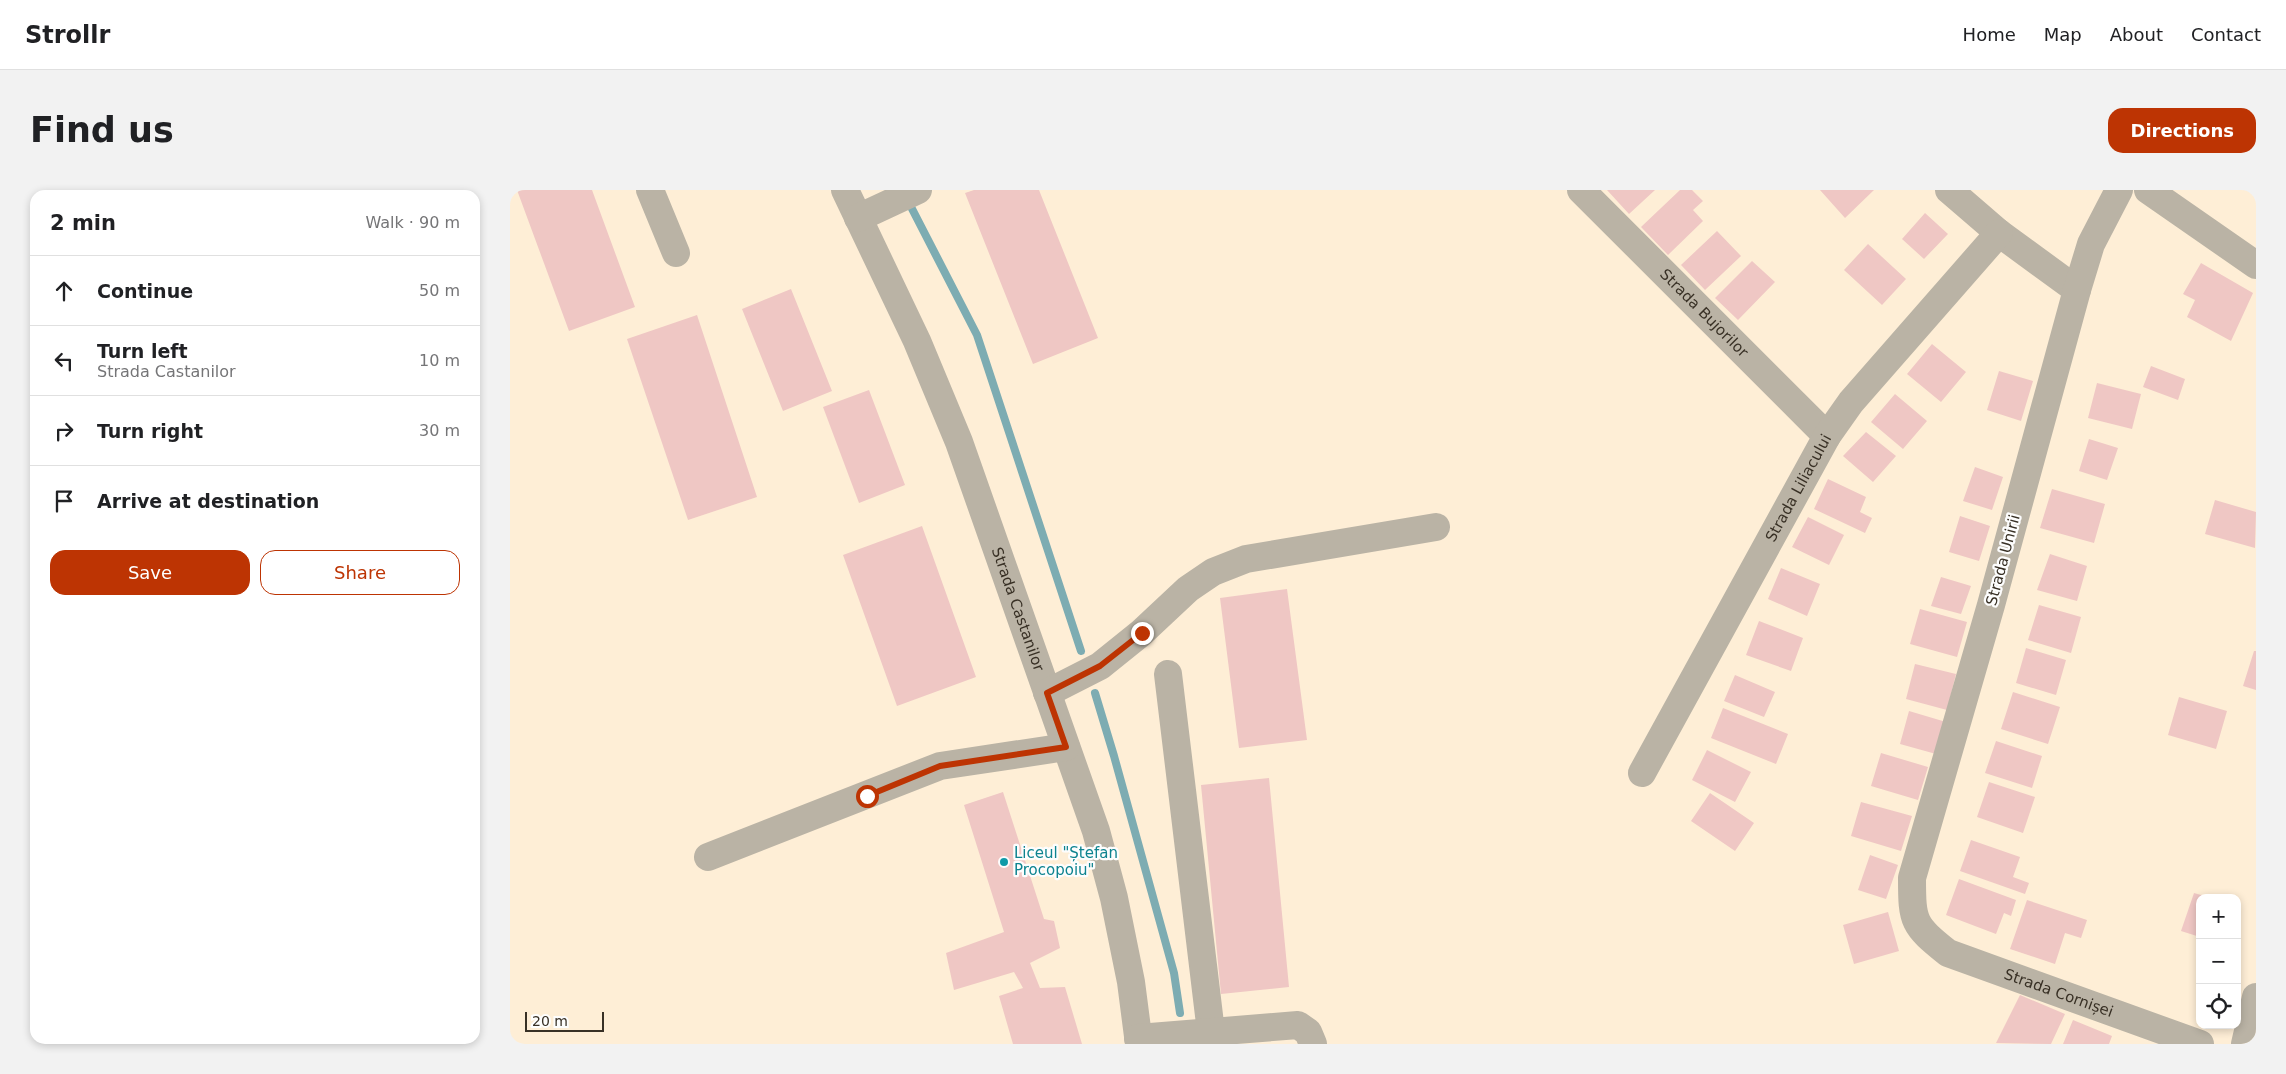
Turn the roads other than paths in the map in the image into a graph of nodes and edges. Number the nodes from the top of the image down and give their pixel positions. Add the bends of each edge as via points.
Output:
1 (650, 190) edge
2 (845, 190) edge
3 (918, 190) edge
4 (1580, 190) edge
5 (1950, 190) edge
6 (2119, 190) edge
7 (2148, 190) edge
8 (858, 218) junction
9 (1999, 233) junction
10 (676, 253) dead end
11 (2256, 265) edge
12 (2077, 290) junction
13 (1827, 436) junction
14 (1436, 527) dead end
15 (1168, 674) dead end
16 (1047, 693) junction
17 (1066, 747) junction
18 (1642, 773) dead end
19 (708, 857) dead end
20 (1923, 933) joint
21 (2256, 996) edge
22 (1211, 1032) junction
23 (1139, 1041) edge
24 (1313, 1044) edge
25 (2200, 1044) edge
26 (2245, 1044) edge

1 - 10 street
2 - 8 street, Strada Castanilor
3 - 8 street
4 - 13 street, Strada Bujorilor
5 - 9 street
6 - 12 street, Strada Unirii via 2091,244
7 - 11 street
8 - 16 street, Strada Castanilor via 917,341 959,442
9 - 12 street
9 - 13 street, Strada Liliacului via 1851,402
12 - 20 street, Strada Unirii via 1912,878 1912,912
13 - 18 street, Strada Liliacului
14 - 16 street via 1246,559 1212,572 1100,666
15 - 22 street
16 - 17 street, Strada Castanilor
17 - 19 street via 940,766
17 - 23 street, Strada Castanilor via 1096,831 1114,898
20 - 25 street, Strada Cornișei via 1948,952
21 - 26 street
22 - 23 street
22 - 24 street via 1298,1025 1308,1032

